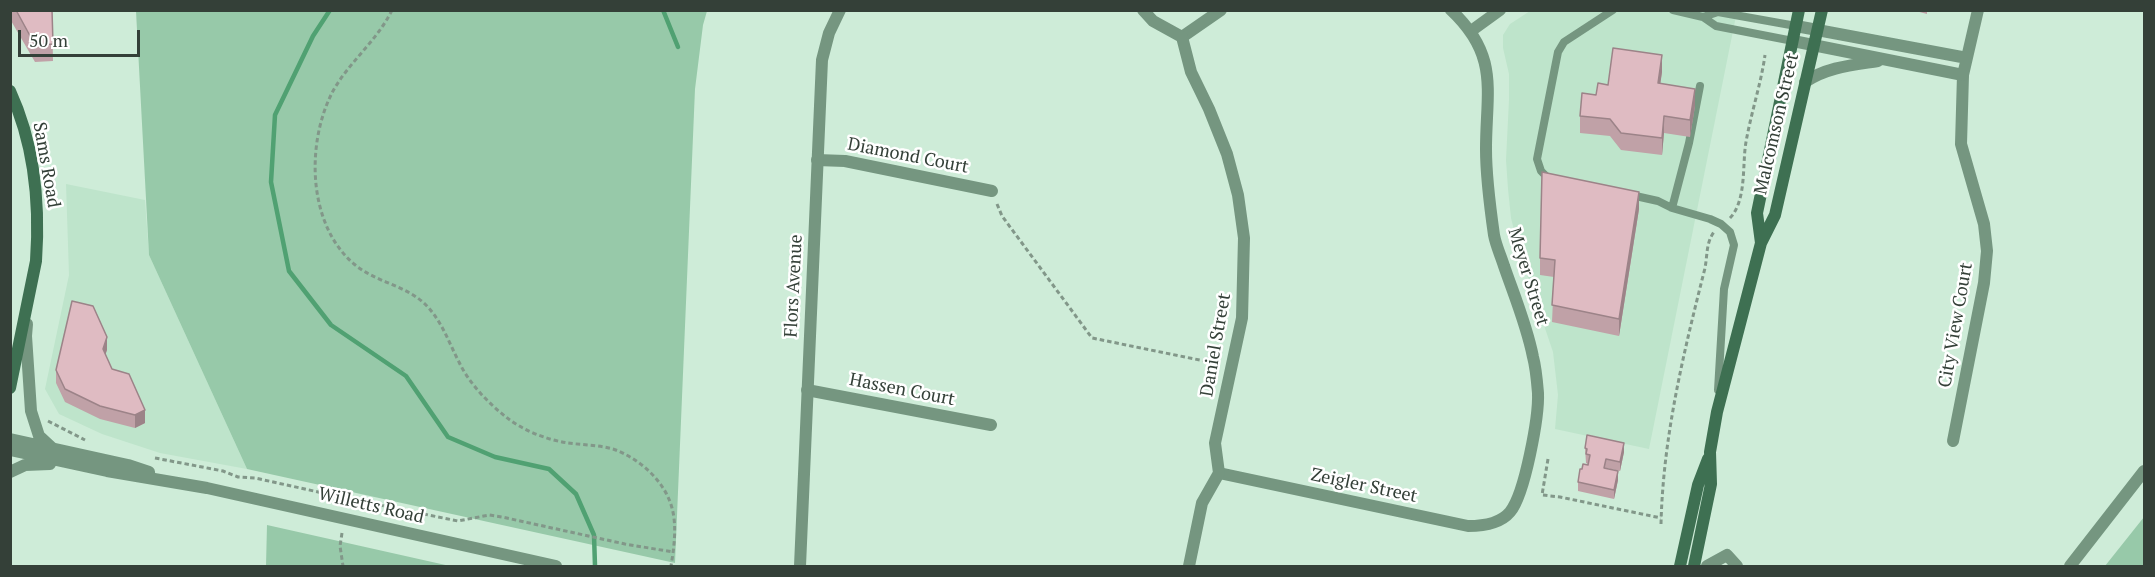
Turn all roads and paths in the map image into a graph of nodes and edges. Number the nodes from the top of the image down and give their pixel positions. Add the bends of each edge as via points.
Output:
1 (392, 10) edge
2 (840, 10) edge
3 (1143, 10) edge
4 (1221, 10) edge
5 (1451, 10) edge
6 (1500, 10) edge
7 (1613, 10) edge
8 (1673, 10) edge
9 (1799, 10) edge
10 (1822, 10) edge
11 (1978, 10) edge
12 (1728, 12) edge
13 (1703, 17) junction
14 (1796, 26) junction
15 (1817, 30) junction
16 (1471, 31) junction
17 (1182, 37) junction
18 (1793, 41) junction
19 (1814, 45) junction
20 (1765, 55) dead end
21 (1967, 58) junction
22 (1885, 59) junction
23 (1963, 75) junction
24 (1805, 82) junction
25 (1700, 86) dead end
26 (10, 91) edge
27 (817, 160) junction
28 (1556, 180) edge
29 (992, 191) joint
30 (1626, 194) edge
31 (1672, 208) junction
32 (1730, 219) dead end
33 (1715, 231) dead end
34 (1761, 243) junction
35 (36, 261) junction
36 (1232, 366) junction
37 (10, 388) edge
38 (807, 390) junction
39 (1717, 412) junction
40 (45, 415) dead end
41 (991, 425) dead end
42 (10, 439) edge
43 (87, 440) dead end
44 (1953, 441) dead end
45 (52, 448) junction
46 (10, 450) edge
47 (1710, 452) junction
48 (146, 456) dead end
49 (1548, 459) dead end
50 (72, 464) junction
51 (2145, 471) edge
52 (10, 472) edge
53 (1219, 473) junction
54 (179, 482) junction
55 (350, 499) junction
56 (348, 505) dead end
57 (1661, 518) junction
58 (1500, 520) joint
59 (1661, 524) dead end
60 (343, 531) dead end
61 (673, 552) junction
62 (343, 567) edge
63 (556, 567) edge
64 (671, 567) edge
65 (800, 567) edge
66 (1189, 567) edge
67 (1680, 567) edge
68 (1694, 567) edge
69 (1707, 567) edge
70 (1737, 567) edge
71 (2070, 567) edge

1 - 61 path via 385,25 345,73 320,124 315,169 318,197 333,237 353,263 423,302 438,318 474,385 507,418 544,437 612,449 644,466 657,479 672,507
2 - 27 street, Flors Avenue via 822,60
3 - 17 street via 1153,21
4 - 17 street
5 - 16 street, Meyer Street
6 - 16 street
7 - 28 lane via 1564,42 1558,52 1537,159 1541,171
8 - 13 lane
9 - 14 main road, Malcomson Street
10 - 15 main road, Malcomson Street
11 - 21 street, City View Court
12 - 13 lane
12 - 14 lane
13 - 18 lane via 1716,26
14 - 15 street
14 - 18 main road, Malcomson Street
15 - 19 main road, Malcomson Street
15 - 21 street
16 - 58 street, Meyer Street via 1484,57 1490,90 1487,181 1495,239 1533,356 1538,395 1523,480 1510,512
17 - 36 street, Daniel Street via 1191,72 1227,154 1238,195 1244,278 1242,318
18 - 19 street
18 - 34 main road, Malcomson Street via 1757,213
19 - 22 street
19 - 24 main road, Malcomson Street
20 - 32 path via 1746,144 1745,173 1737,208
21 - 23 street, City View Court
22 - 23 street
22 - 24 street via 1831,69
23 - 44 street, City View Court via 1961,144 1984,224 1987,251
24 - 34 main road, Malcomson Street via 1775,215
25 - 31 lane
26 - 35 main road, Sams Road via 26,137 35,187
27 - 29 street, Diamond Court via 845,161
27 - 38 street, Flors Avenue
29 - 36 path via 1002,216 1092,338
30 - 31 lane
31 - 39 lane via 1720,224 1730,232 1734,245 1724,289
33 - 57 path via 1708,241 1707,262 1676,390 1663,473
34 - 39 main road, Malcomson Street
35 - 37 main road, Sams Road
35 - 45 street via 26,336 27,378 34,422 39,436
36 - 53 street, Daniel Street via 1215,443
38 - 41 street, Hassen Court
38 - 65 street, Flors Avenue
39 - 47 main road, Malcomson Street
40 - 43 path
42 - 45 street, Willetts Road
45 - 54 street, Willetts Road via 128,465
46 - 50 street, Willetts Road
47 - 67 main road, Malcomson Street via 1698,485
47 - 68 main road, Malcomson Street via 1711,484
48 - 55 path
49 - 57 path via 1542,495
50 - 52 street via 25,465
50 - 54 street, Willetts Road
51 - 71 street
53 - 58 street, Zeigler Street via 1468,526
53 - 66 street via 1202,503
54 - 63 street, Willetts Road
55 - 56 path
55 - 61 path via 458,521 489,515
57 - 59 path
60 - 62 path
61 - 64 path
69 - 70 street via 1727,555

